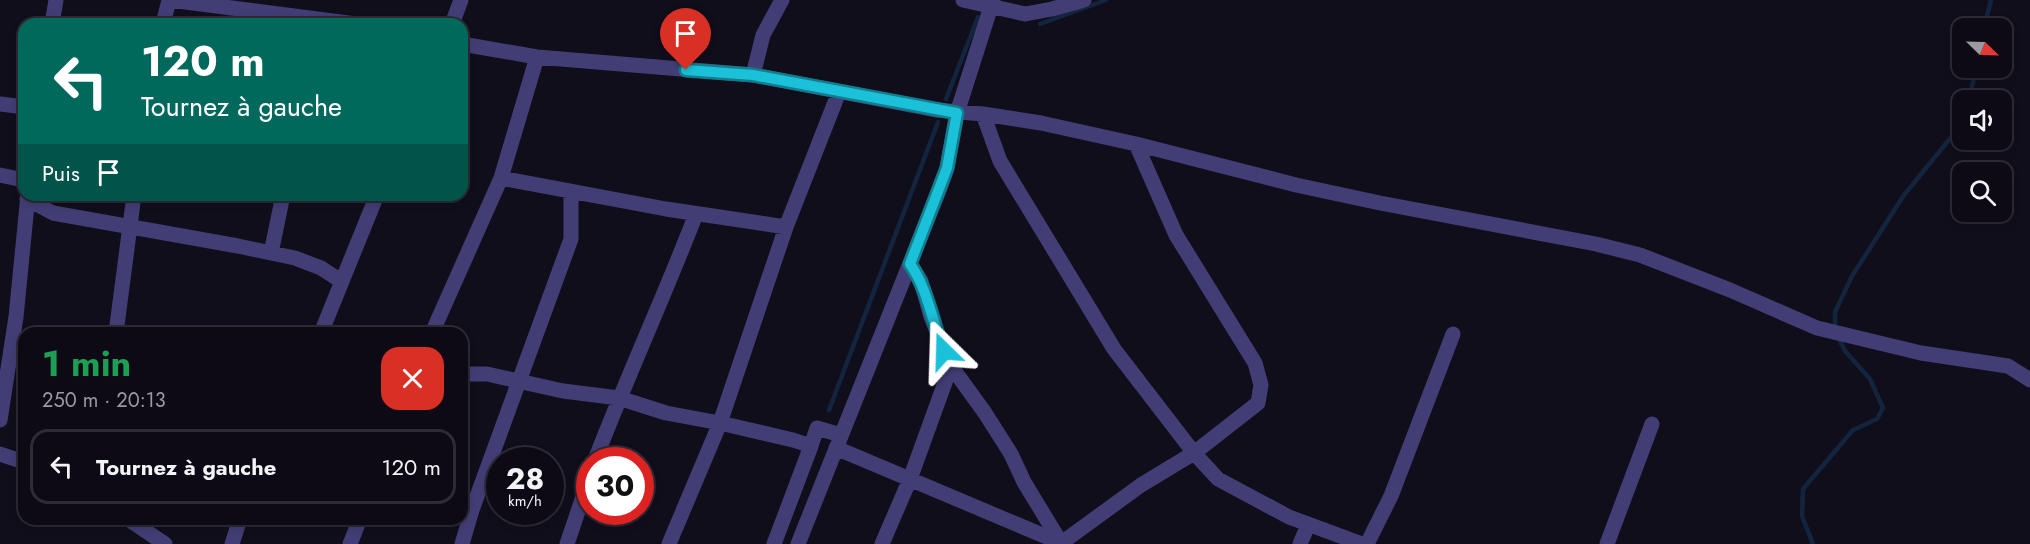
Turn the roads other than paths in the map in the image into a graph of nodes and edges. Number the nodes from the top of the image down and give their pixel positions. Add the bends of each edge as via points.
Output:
1 (56, 0) edge
2 (169, 0) edge
3 (461, 0) edge
4 (782, 0) edge
5 (963, 0) edge
6 (1084, 0) edge
7 (992, 4) edge
8 (260, 6) edge
9 (53, 18) edge
10 (164, 18) edge
11 (324, 18) edge
12 (454, 18) edge
13 (468, 45) edge
14 (537, 57) junction
15 (753, 75) junction
16 (839, 92) junction
17 (0, 104) edge
18 (18, 106) edge
19 (957, 113) junction
20 (983, 114) junction
21 (1136, 144) junction
22 (0, 175) edge
23 (501, 178) junction
24 (18, 179) edge
25 (571, 192) junction
26 (27, 201) edge
27 (34, 201) edge
28 (133, 201) edge
29 (282, 201) edge
30 (374, 201) edge
31 (696, 214) junction
32 (130, 227) junction
33 (786, 227) junction
34 (271, 253) junction
35 (910, 264) junction
36 (341, 281) junction
37 (0, 314) edge
38 (16, 317) junction
39 (117, 327) edge
40 (323, 327) edge
41 (435, 327) edge
42 (1453, 334) dead end
43 (951, 366) junction
44 (468, 374) edge
45 (2030, 380) edge
46 (519, 382) junction
47 (619, 398) junction
48 (0, 420) edge
49 (720, 423) junction
50 (1652, 424) dead end
51 (839, 442) junction
52 (811, 446) junction
53 (600, 447) edge
54 (1194, 453) junction
55 (0, 454) edge
56 (18, 460) edge
57 (910, 479) junction
58 (576, 517) edge
59 (468, 524) edge
60 (137, 525) edge
61 (238, 525) edge
62 (358, 525) edge
63 (468, 525) edge
64 (1308, 525) junction
65 (165, 544) edge
66 (232, 544) edge
67 (350, 544) edge
68 (462, 544) edge
69 (567, 544) edge
70 (669, 544) edge
71 (774, 544) edge
72 (798, 544) edge
73 (882, 544) edge
74 (1061, 544) edge
75 (1300, 544) edge
76 (1362, 544) edge
77 (1367, 544) edge
78 (1607, 544) edge

1 - 9 street
2 - 8 street
2 - 10 street
3 - 12 street
4 - 15 street via 763,35
5 - 7 street
6 - 7 street via 1025,14
7 - 19 street
8 - 11 street
13 - 14 street
14 - 15 street
14 - 23 street
15 - 16 street
16 - 19 street
16 - 33 street
17 - 18 street
19 - 20 street
19 - 35 street via 947,168
20 - 21 street
20 - 54 street via 1000,161 1114,348
21 - 45 street via 1306,187 1640,255 1817,328 1921,353 2008,366
21 - 54 street via 1176,235 1255,363 1261,386 1258,403
22 - 24 street
23 - 25 street
23 - 41 street
25 - 31 street
25 - 46 street via 571,239
26 - 38 street
27 - 32 street via 53,213
28 - 32 street
29 - 34 street
30 - 36 street
31 - 33 street
31 - 47 street
32 - 34 street
32 - 39 street
33 - 49 street
34 - 36 street via 321,268
35 - 43 street via 921,281
35 - 51 street
36 - 40 street
37 - 38 street
38 - 48 street
42 - 77 street via 1391,496
43 - 57 street
43 - 74 street via 986,413
44 - 46 street
46 - 47 street
46 - 59 street
47 - 49 street via 666,413
47 - 53 street
49 - 52 street
49 - 70 street
50 - 78 street
51 - 52 street via 817,428
51 - 57 street
51 - 72 street
52 - 71 street
54 - 64 street via 1218,479
54 - 74 street via 1141,485
55 - 56 street
57 - 73 street
57 - 74 street
58 - 69 street
60 - 65 street
61 - 66 street
62 - 67 street
63 - 68 street
64 - 75 street
64 - 76 street

